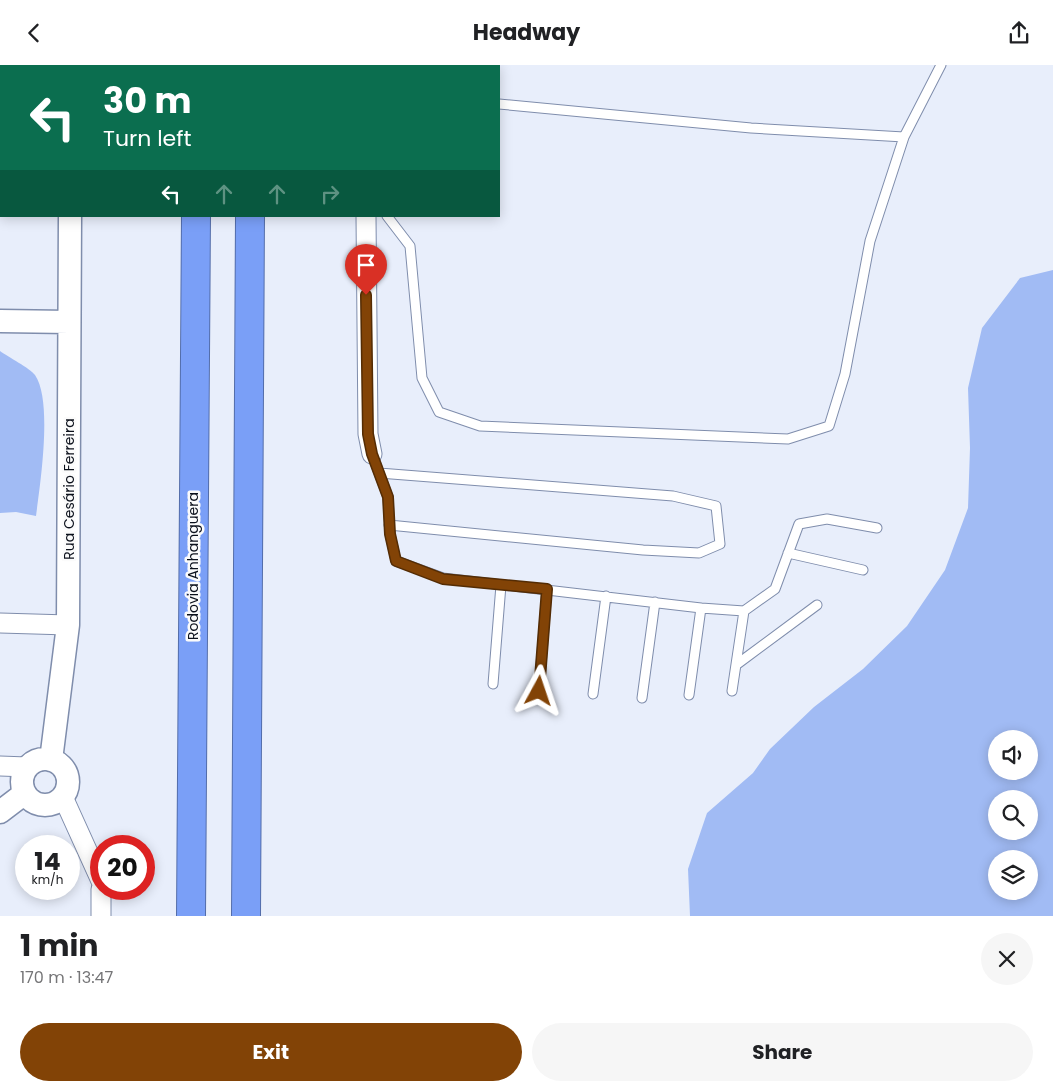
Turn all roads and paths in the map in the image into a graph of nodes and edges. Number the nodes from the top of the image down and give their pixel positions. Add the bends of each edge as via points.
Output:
1 (941, 65) edge
2 (500, 104) edge
3 (904, 137) junction
4 (70, 217) edge
5 (196, 217) edge
6 (250, 217) edge
7 (366, 217) edge
8 (388, 217) edge
9 (0, 321) edge
10 (69, 322) junction
11 (372, 454) joint
12 (379, 473) junction
13 (389, 525) junction
14 (877, 528) dead end
15 (788, 553) junction
16 (863, 570) dead end
17 (501, 585) junction
18 (547, 589) junction
19 (606, 596) junction
20 (655, 602) junction
21 (817, 605) dead end
22 (701, 608) junction
23 (744, 611) junction
24 (0, 623) edge
25 (68, 625) junction
26 (736, 665) junction
27 (493, 684) dead end
28 (539, 691) dead end
29 (732, 691) dead end
30 (593, 694) dead end
31 (689, 695) dead end
32 (642, 698) dead end
33 (51, 760) junction
34 (0, 766) edge
35 (27, 767) junction
36 (24, 793) junction
37 (63, 797) junction
38 (0, 812) edge
39 (90, 857) edge
40 (101, 900) edge
41 (101, 916) edge
42 (191, 916) edge
43 (246, 916) edge

1 - 3 lane
2 - 3 lane via 751,128
3 - 8 lane via 870,241 846,374 829,426 788,439 480,426 439,412 422,378 410,246
4 - 10 street, Rua Cesário Ferreira
5 - 42 highway, Rodovia Anhanguera
6 - 43 highway
7 - 11 street via 368,434
9 - 10 street
10 - 25 street, Rua Cesário Ferreira
11 - 12 lane
12 - 13 lane via 388,497
12 - 13 lane via 673,497 716,506 720,544 699,553 643,550
13 - 17 lane via 396,561 443,579
14 - 15 lane via 828,519 799,524
15 - 16 lane
15 - 23 lane via 776,589
17 - 18 lane
17 - 27 lane
18 - 19 lane
18 - 28 lane
19 - 20 lane
19 - 30 lane
20 - 22 lane
20 - 32 lane
21 - 26 lane
22 - 23 lane
22 - 31 lane
23 - 26 lane
24 - 25 street
25 - 33 street, Rua Cesário Ferreira
26 - 29 lane
33 - 35 street via 41,759
33 - 37 street via 62,766 66,773 68,787
34 - 35 street
35 - 36 street via 22,781
36 - 37 street via 31,801 45,805
36 - 38 street
37 - 39 street
40 - 41 street

